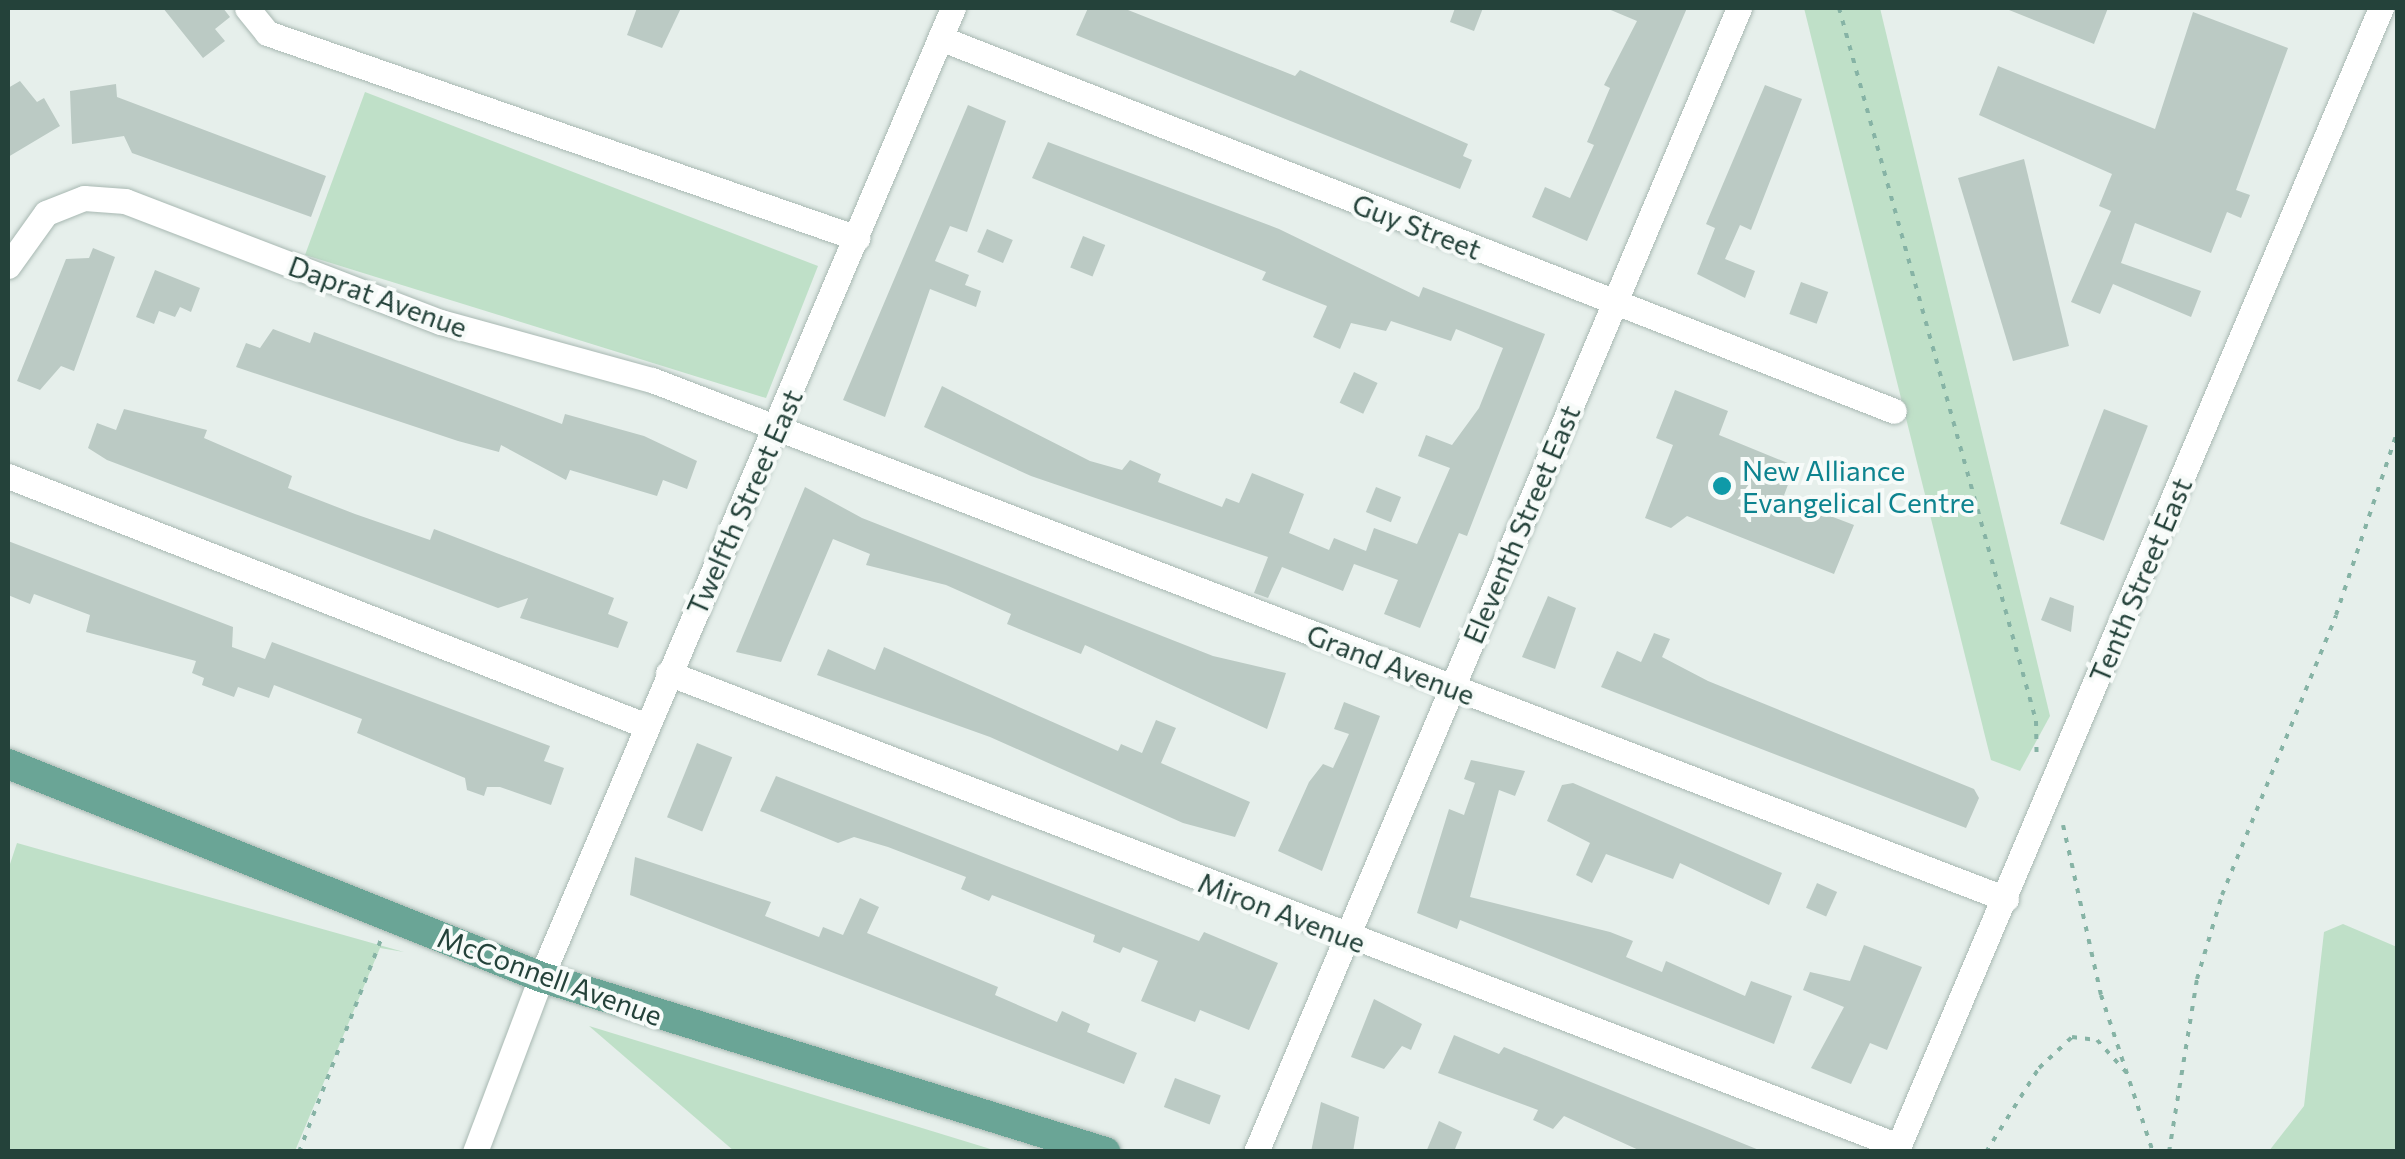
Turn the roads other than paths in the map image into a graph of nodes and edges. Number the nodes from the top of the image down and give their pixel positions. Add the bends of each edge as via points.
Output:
1 (248, 8) edge
2 (1740, 8) edge
3 (2380, 8) edge
4 (946, 24) edge
5 (856, 238) junction
6 (8, 266) edge
7 (1617, 304) junction
8 (1894, 411) dead end
9 (777, 428) junction
10 (8, 476) edge
11 (668, 674) junction
12 (1450, 688) junction
13 (646, 726) junction
14 (8, 764) edge
15 (2006, 900) junction
16 (1345, 937) junction
17 (541, 977) junction
18 (1043, 1138) junction
19 (1897, 1149) edge
20 (475, 1152) edge
21 (1078, 1152) edge
22 (1104, 1152) edge
23 (1256, 1152) edge

1 - 5 street via 267,34
2 - 7 street, Eleventh Street East
3 - 15 street, Tenth Street East
4 - 5 street, Twelfth Street East
4 - 7 street, Guy Street
5 - 9 street, Twelfth Street East
6 - 9 street, Daprat Avenue via 46,213 84,198 125,200 441,322 652,380
7 - 8 street, Guy Street
7 - 12 street, Eleventh Street East
9 - 11 street, Twelfth Street East
9 - 12 street, Grand Avenue
10 - 13 street
11 - 13 street, Twelfth Street East
11 - 16 street, Miron Avenue
12 - 15 street, Grand Avenue
12 - 16 street, Eleventh Street East
13 - 17 street, Twelfth Street East
14 - 17 main road, McConnell Avenue
15 - 19 street, Tenth Street East
16 - 19 street, Miron Avenue
16 - 23 street, Eleventh Street East
17 - 18 main road, McConnell Avenue
17 - 20 street, Twelfth Street East
18 - 21 main road
18 - 22 main road, McConnell Avenue

